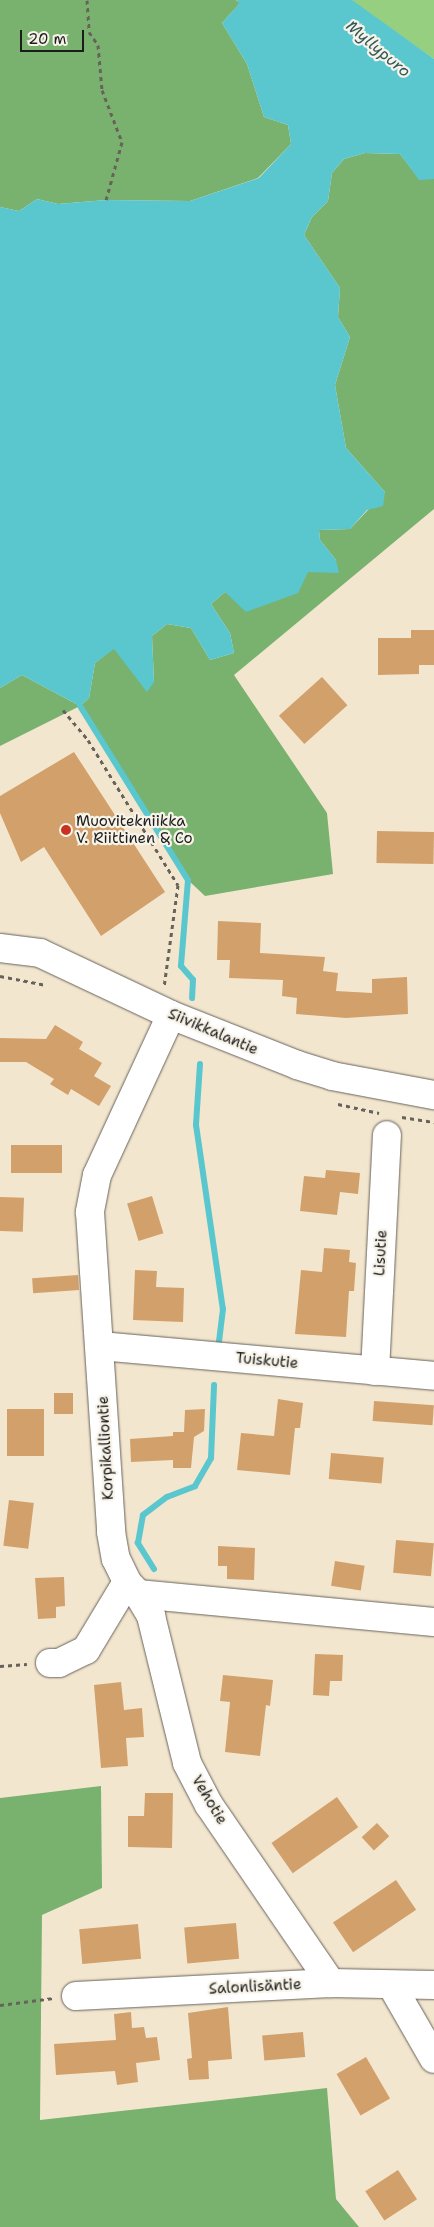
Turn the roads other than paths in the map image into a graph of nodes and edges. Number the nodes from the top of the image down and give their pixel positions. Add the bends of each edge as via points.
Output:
1 (0, 948) edge
2 (166, 1012) junction
3 (434, 1095) edge
4 (387, 1135) dead end
5 (100, 1346) junction
6 (375, 1371) junction
7 (434, 1376) edge
8 (133, 1588) junction
9 (434, 1622) edge
10 (50, 1663) dead end
11 (331, 1984) junction
12 (434, 1985) edge
13 (392, 1986) junction
14 (76, 1996) road end
15 (434, 2059) edge

1 - 2 street, Siivikkalantie via 40,953
2 - 3 street, Siivikkalantie via 332,1076
2 - 5 street, Korpikalliontie via 97,1175 92,1194 90,1212
4 - 6 street, Lisutie
5 - 6 street, Tuiskutie
5 - 8 street, Korpikalliontie via 111,1532 116,1559
6 - 7 street, Tuiskutie
8 - 9 street
8 - 10 street via 86,1650 59,1663
8 - 11 street, Vehotie via 151,1616 187,1762 209,1805
11 - 13 street, Salonlisäntie
11 - 14 street, Salonlisäntie
12 - 13 street, Salonlisäntie
13 - 15 street

